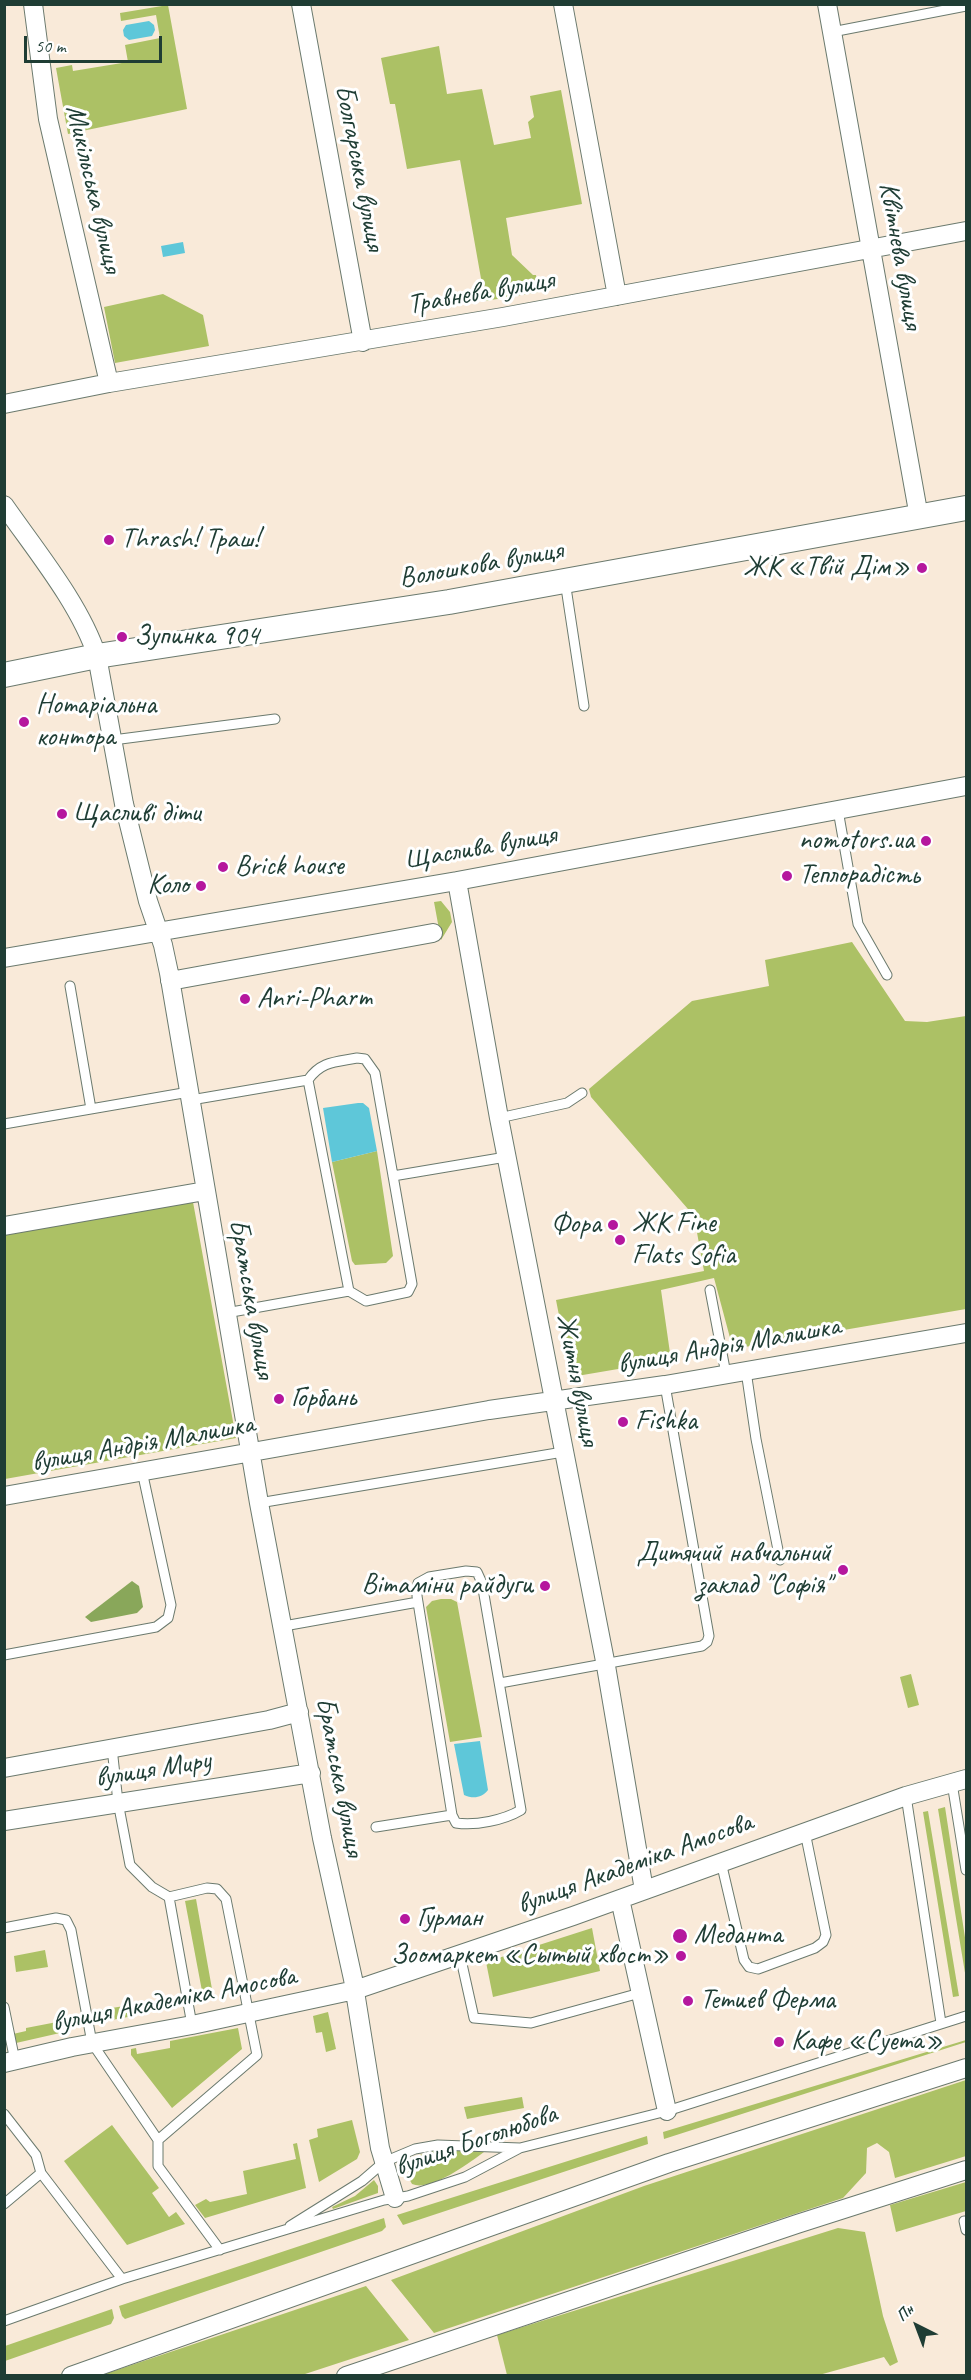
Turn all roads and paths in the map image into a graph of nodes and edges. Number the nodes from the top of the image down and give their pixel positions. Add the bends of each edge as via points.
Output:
1 (33, 4) edge
2 (301, 4) edge
3 (563, 4) edge
4 (827, 4) edge
5 (966, 6) edge
6 (832, 32) junction
7 (966, 231) edge
8 (872, 248) junction
9 (617, 296) junction
10 (363, 342) junction
11 (109, 383) junction
12 (4, 404) edge
13 (4, 505) edge
14 (966, 508) edge
15 (919, 517) junction
16 (565, 581) junction
17 (97, 656) junction
18 (4, 675) edge
19 (584, 706) dead end
20 (275, 719) dead end
21 (112, 740) junction
22 (966, 786) edge
23 (838, 810) junction
24 (457, 880) junction
25 (158, 932) junction
26 (433, 933) dead end
27 (4, 958) edge
28 (887, 975) dead end
29 (170, 981) junction
30 (70, 986) dead end
31 (308, 1080) junction
32 (582, 1093) dead end
33 (190, 1096) junction
34 (92, 1109) junction
35 (499, 1118) junction
36 (4, 1124) edge
37 (507, 1158) junction
38 (393, 1176) junction
39 (205, 1191) junction
40 (4, 1226) edge
41 (710, 1290) dead end
42 (348, 1291) junction
43 (226, 1312) junction
44 (966, 1333) edge
45 (746, 1371) junction
46 (726, 1374) junction
47 (665, 1385) junction
48 (554, 1401) junction
49 (250, 1452) junction
50 (563, 1452) junction
51 (142, 1471) junction
52 (4, 1496) edge
53 (259, 1503) junction
54 (780, 1560) dead end
55 (418, 1602) junction
56 (284, 1626) junction
57 (4, 1655) edge
58 (606, 1663) junction
59 (500, 1683) junction
60 (299, 1713) junction
61 (112, 1748) junction
62 (4, 1767) edge
63 (310, 1773) junction
64 (959, 1781) edge
65 (906, 1796) junction
66 (118, 1802) junction
67 (452, 1815) junction
68 (4, 1821) edge
69 (375, 1827) dead end
70 (805, 1832) junction
71 (721, 1862) junction
72 (966, 1870) edge
73 (644, 1890) junction
74 (169, 1897) junction
75 (620, 1899) junction
76 (4, 1928) edge
77 (460, 1954) junction
78 (355, 1990) junction
79 (640, 1993) junction
80 (4, 2007) edge
81 (248, 2012) junction
82 (966, 2016) edge
83 (941, 2024) junction
84 (192, 2025) junction
85 (92, 2043) junction
86 (10, 2062) edge
87 (966, 2068) edge
88 (667, 2111) junction
89 (4, 2115) edge
90 (158, 2140) junction
91 (520, 2148) junction
92 (384, 2162) junction
93 (966, 2170) edge
94 (41, 2173) junction
95 (395, 2198) junction
96 (4, 2204) edge
97 (966, 2221) edge
98 (966, 2230) edge
99 (283, 2231) junction
100 (220, 2250) junction
101 (122, 2279) junction
102 (4, 2321) edge
103 (71, 2376) edge
104 (346, 2376) edge

1 - 11 street, Микільська вулиця via 48,119
2 - 10 street, Болгарська вулиця
3 - 9 street
4 - 6 street, Квітнева вулиця
5 - 6 lane
6 - 8 street, Квітнева вулиця
7 - 8 street, Травнева вулиця
8 - 9 street, Травнева вулиця
8 - 15 street, Квітнева вулиця
9 - 10 street, Травнева вулиця
10 - 11 street, Травнева вулиця
11 - 12 street, Травнева вулиця
13 - 17 street, Братська вулиця via 78,614
14 - 15 street, Волошкова вулиця
15 - 16 street, Волошкова вулиця
16 - 17 street, Волошкова вулиця
16 - 19 lane
17 - 18 street, Волошкова вулиця
17 - 21 street, Братська вулиця
20 - 21 lane
21 - 25 street, Братська вулиця via 124,804
22 - 23 street, Щаслива вулиця
23 - 24 street, Щаслива вулиця
23 - 28 lane via 858,924
24 - 25 street, Щаслива вулиця
24 - 35 street, Житня вулиця
25 - 27 street, Щаслива вулиця
25 - 29 street, Братська вулиця
26 - 29 street
29 - 33 street, Братська вулиця
30 - 34 lane
31 - 33 lane
31 - 38 lane via 323,1065 365,1059 375,1072
31 - 42 lane
32 - 35 lane via 567,1103
33 - 34 lane
33 - 39 street, Братська вулиця
34 - 36 lane
35 - 37 street, Житня вулиця
37 - 38 lane
37 - 48 street, Житня вулиця
38 - 42 lane via 412,1284 408,1292 366,1301
39 - 40 street
39 - 43 street, Братська вулиця
41 - 46 lane
42 - 43 lane
43 - 49 street, Братська вулиця
44 - 45 street, вулиця Андрія Малишка
45 - 46 street, вулиця Андрія Малишка
45 - 54 lane
46 - 47 street, вулиця Андрія Малишка
47 - 48 street, вулиця Андрія Малишка
47 - 58 lane via 709,1636 702,1646
48 - 49 street, вулиця Андрія Малишка
48 - 50 street, Житня вулиця
49 - 51 street, вулиця Андрія Малишка
49 - 53 street, Братська вулиця
50 - 53 lane
50 - 58 street, Житня вулиця
51 - 52 street, вулиця Андрія Малишка
51 - 57 lane via 171,1605 168,1618 156,1627
53 - 56 street, Братська вулиця
55 - 56 lane
55 - 59 lane via 418,1583 429,1577 477,1572
55 - 67 lane
56 - 60 street, Братська вулиця
58 - 59 lane
58 - 73 street, Житня вулиця
59 - 67 lane via 521,1810 511,1816 466,1824 456,1822
60 - 61 street, вулиця Миру
60 - 63 street, Братська вулиця
61 - 62 street, вулиця Миру
61 - 66 lane
63 - 66 street, вулиця Миру
63 - 78 street, Братська вулиця
64 - 65 street, вулиця Академіка Амосова
64 - 72 lane
65 - 70 street, вулиця Академіка Амосова
65 - 83 lane
66 - 68 street, вулиця Миру
66 - 74 lane via 130,1865 152,1887
67 - 69 lane
70 - 71 street, вулиця Академіка Амосова
70 - 71 lane via 826,1935 815,1948 758,1969 749,1967 744,1960
71 - 73 street, вулиця Академіка Амосова
73 - 75 street, вулиця Академіка Амосова
74 - 81 lane via 207,1888 217,1889 226,1899
74 - 84 lane
75 - 77 street, вулиця Академіка Амосова
75 - 79 street
76 - 85 lane via 56,1917 66,1920
77 - 78 street, вулиця Академіка Амосова
77 - 79 lane via 474,2018 531,2023
78 - 81 street, вулиця Академіка Амосова
78 - 92 street, Братська вулиця
79 - 88 street
80 - 86 lane
81 - 84 street, вулиця Академіка Амосова
81 - 90 lane via 257,2055
82 - 83 lane, вулиця Боголюбова
83 - 88 lane, вулиця Боголюбова
84 - 85 street, вулиця Академіка Амосова
85 - 86 street, вулиця Академіка Амосова
85 - 90 lane
87 - 103 street via 669,2163
88 - 91 lane, вулиця Боголюбова
89 - 94 lane via 36,2155
90 - 100 lane via 158,2166
91 - 92 lane via 438,2145 415,2149
91 - 95 lane, вулиця Боголюбова via 465,2177
92 - 95 street, Братська вулиця
92 - 99 lane via 362,2181
93 - 104 street
94 - 96 lane
94 - 101 lane
95 - 99 lane, вулиця Боголюбова
97 - 98 lane
99 - 100 lane, вулиця Боголюбова
100 - 101 lane, вулиця Боголюбова
101 - 102 lane, вулиця Боголюбова

